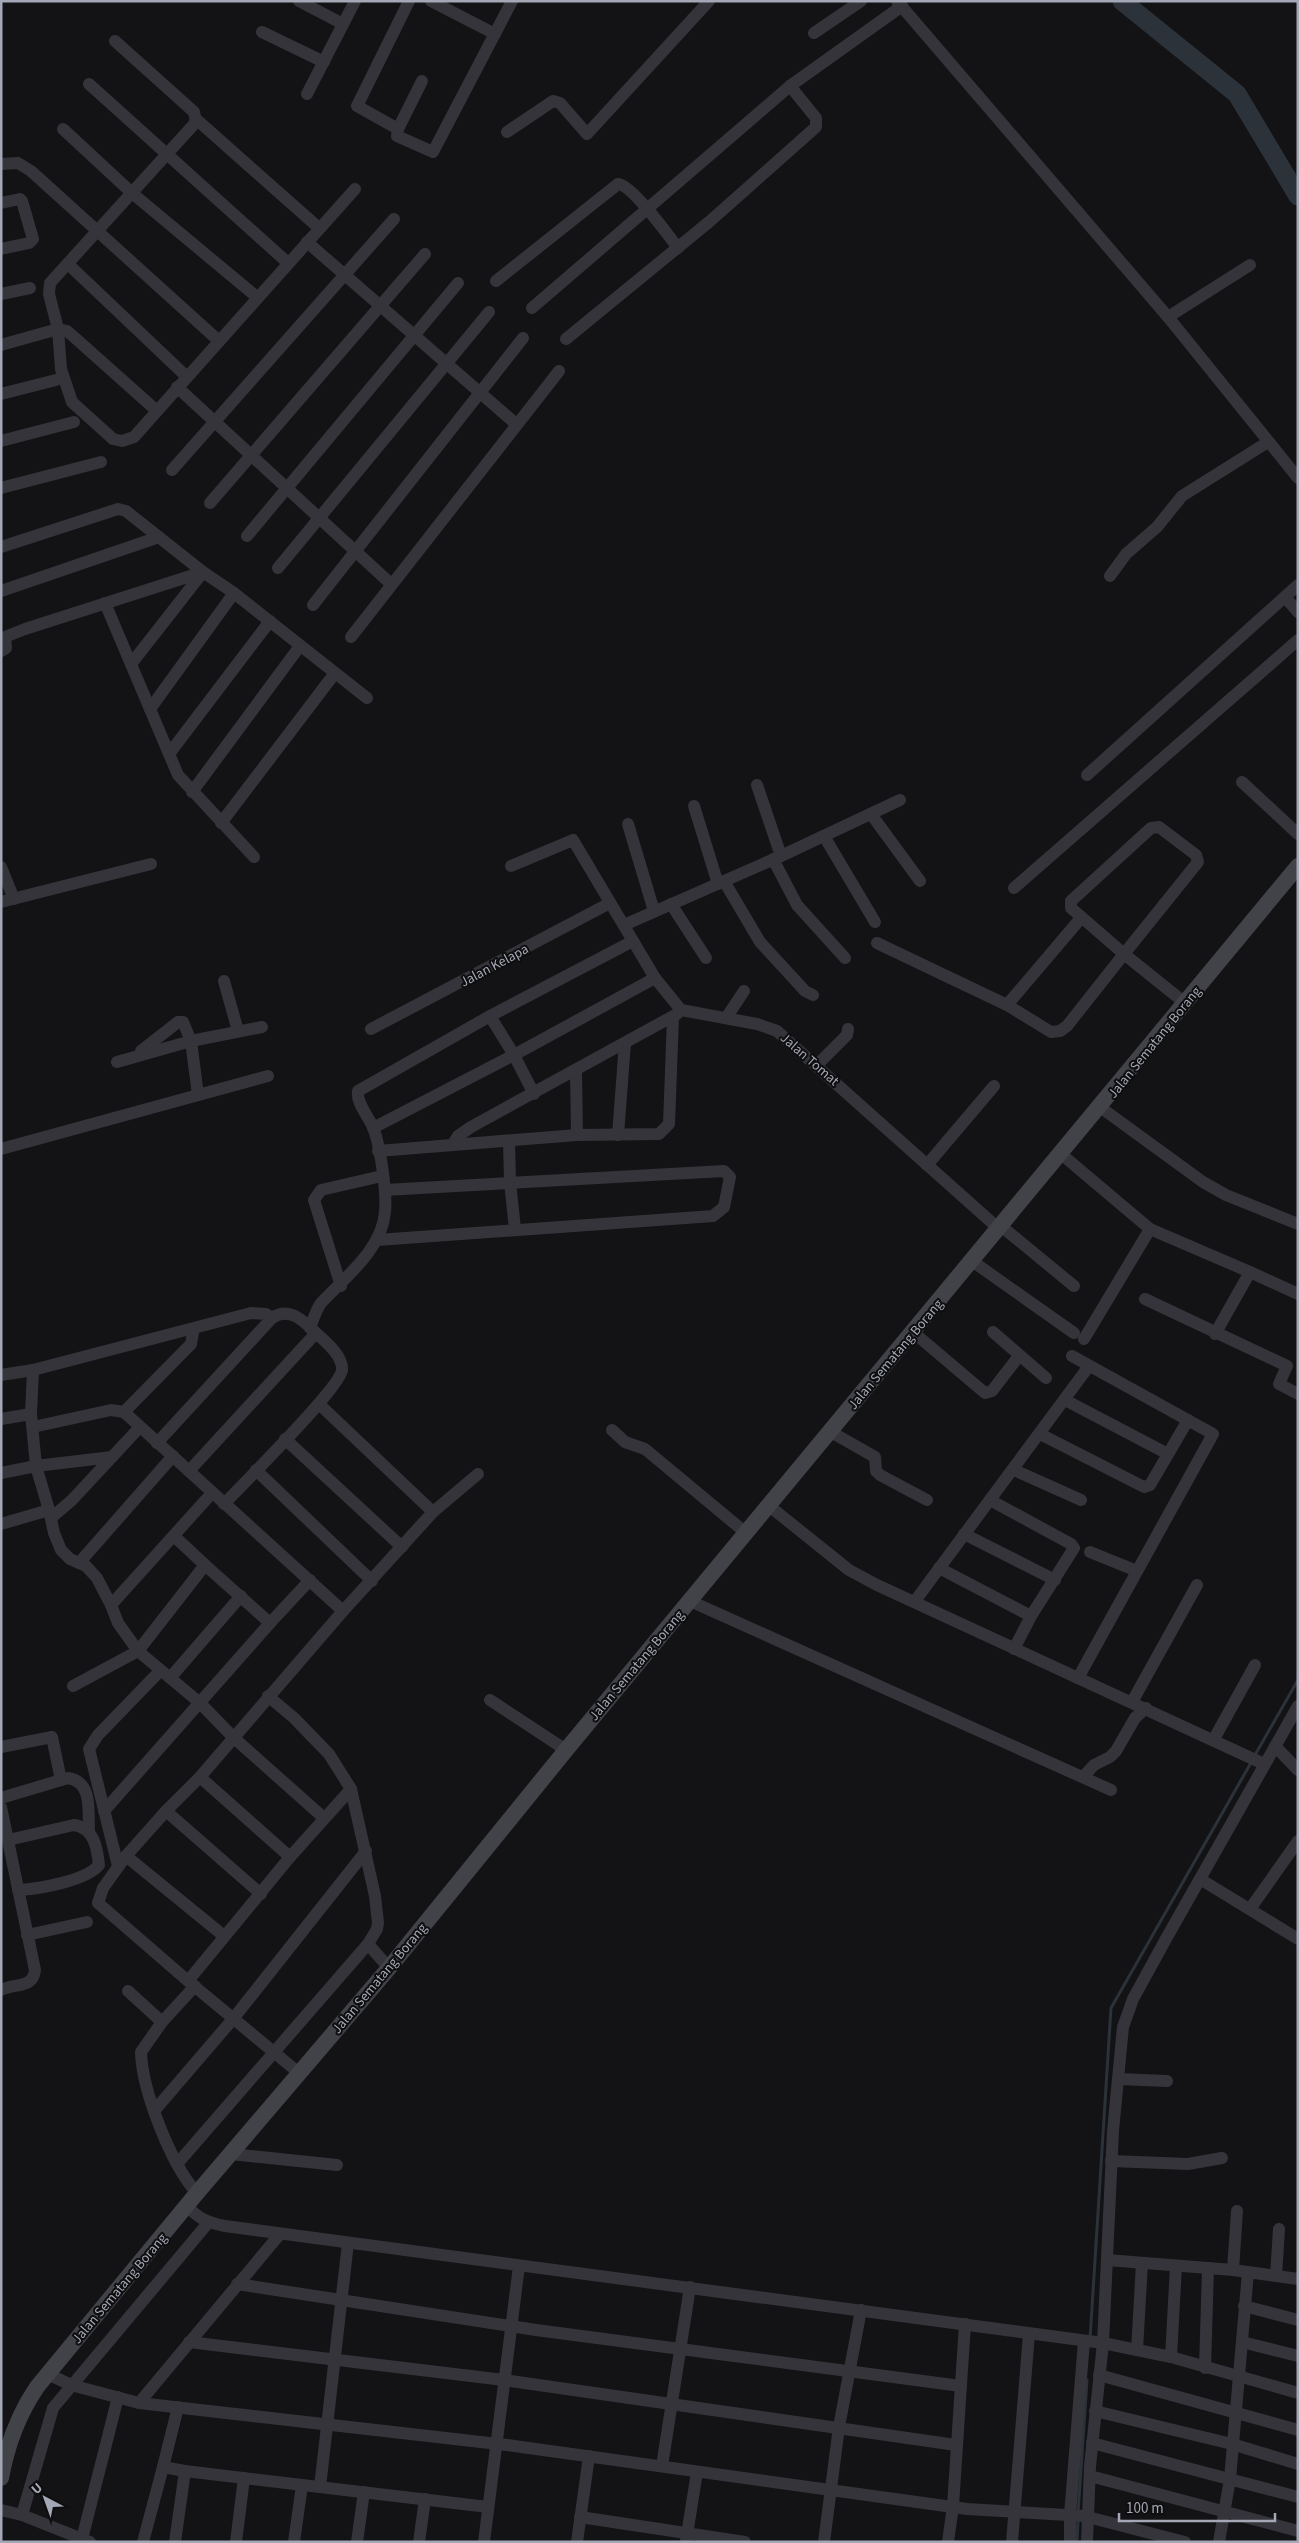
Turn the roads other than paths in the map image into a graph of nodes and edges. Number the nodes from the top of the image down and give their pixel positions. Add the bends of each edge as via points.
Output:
1 (299, 1) edge
2 (355, 1) edge
3 (409, 1) edge
4 (431, 1) edge
5 (512, 1) edge
6 (709, 1) edge
7 (861, 1) edge
8 (900, 4) edge
9 (344, 24) junction
10 (262, 32) dead end
11 (814, 33) dead end
12 (495, 34) junction
13 (116, 41) dead end
14 (324, 62) junction
15 (422, 81) dead end
16 (89, 84) dead end
17 (790, 86) junction
18 (308, 94) dead end
19 (196, 119) junction
20 (63, 129) dead end
21 (398, 129) junction
22 (507, 132) dead end
23 (167, 155) junction
24 (1, 164) edge
25 (355, 189) dead end
26 (132, 193) junction
27 (1, 204) edge
28 (648, 210) junction
29 (394, 219) dead end
30 (319, 228) junction
31 (98, 230) junction
32 (307, 242) junction
33 (678, 248) junction
34 (1, 250) edge
35 (426, 254) dead end
36 (68, 264) junction
37 (288, 264) junction
38 (1250, 264) dead end
39 (344, 274) junction
40 (496, 281) dead end
41 (458, 283) dead end
42 (30, 288) dead end
43 (1, 294) edge
44 (258, 298) junction
45 (380, 306) junction
46 (532, 308) dead end
47 (488, 312) dead end
48 (1168, 318) junction
49 (58, 330) junction
50 (414, 335) junction
51 (523, 338) dead end
52 (566, 339) dead end
53 (219, 341) junction
54 (1, 346) edge
55 (446, 363) junction
56 (559, 371) dead end
57 (186, 377) junction
58 (56, 380) dead end
59 (178, 387) junction
60 (1, 394) edge
61 (482, 394) junction
62 (157, 411) junction
63 (74, 422) dead end
64 (214, 422) junction
65 (516, 424) junction
66 (1, 441) edge
67 (1268, 442) junction
68 (251, 456) junction
69 (101, 462) dead end
70 (172, 470) dead end
71 (1298, 478) edge
72 (1, 488) edge
73 (286, 489) junction
74 (210, 503) dead end
75 (319, 518) junction
76 (247, 536) dead end
77 (159, 537) junction
78 (1, 546) edge
79 (354, 552) junction
80 (278, 568) dead end
81 (204, 572) junction
82 (1110, 576) dead end
83 (391, 584) junction
84 (1298, 585) edge
85 (1, 591) edge
86 (234, 593) junction
87 (1285, 597) junction
88 (105, 603) junction
89 (313, 605) dead end
90 (1298, 612) edge
91 (270, 621) junction
92 (3, 632) edge
93 (351, 637) dead end
94 (1298, 640) edge
95 (300, 646) junction
96 (1, 652) edge
97 (131, 664) junction
98 (335, 673) junction
99 (367, 698) dead end
100 (150, 709) junction
101 (169, 754) junction
102 (1087, 775) dead end
103 (1242, 782) dead end
104 (757, 785) dead end
105 (192, 792) junction
106 (900, 800) dead end
107 (694, 806) dead end
108 (871, 814) junction
109 (222, 823) junction
110 (628, 824) dead end
111 (1298, 834) edge
112 (824, 836) junction
113 (254, 857) dead end
114 (777, 858) junction
115 (151, 864) dead end
116 (511, 866) dead end
117 (1298, 866) edge
118 (1, 868) edge
119 (920, 881) dead end
120 (721, 882) junction
121 (1014, 888) dead end
122 (8, 900) edge
123 (610, 903) junction
124 (671, 904) junction
125 (654, 911) junction
126 (1081, 918) junction
127 (875, 922) dead end
128 (624, 925) junction
129 (633, 941) junction
130 (877, 944) dead end
131 (1124, 954) junction
132 (706, 958) dead end
133 (845, 958) dead end
134 (655, 978) junction
135 (224, 981) dead end
136 (744, 992) dead end
137 (813, 995) dead end
138 (1186, 1003) junction
139 (1007, 1005) junction
140 (677, 1014) junction
141 (490, 1016) junction
142 (726, 1018) junction
143 (262, 1027) dead end
144 (374, 1028) dead end
145 (848, 1029) dead end
146 (238, 1031) junction
147 (191, 1041) junction
148 (625, 1043) junction
149 (137, 1055) junction
150 (514, 1055) junction
151 (117, 1062) dead end
152 (817, 1065) junction
153 (576, 1071) junction
154 (268, 1076) dead end
155 (994, 1086) dead end
156 (534, 1094) junction
157 (198, 1095) junction
158 (1100, 1107) junction
159 (373, 1128) junction
160 (577, 1135) junction
161 (618, 1135) junction
162 (509, 1141) junction
163 (453, 1144) junction
164 (1, 1149) edge
165 (378, 1151) junction
166 (1060, 1153) junction
167 (927, 1165) junction
168 (382, 1176) junction
169 (510, 1182) junction
170 (385, 1190) junction
171 (1298, 1224) edge
172 (999, 1227) junction
173 (515, 1229) junction
174 (1150, 1229) junction
175 (377, 1240) junction
176 (972, 1261) junction
177 (1250, 1272) junction
178 (340, 1286) junction
179 (1074, 1286) dead end
180 (1298, 1294) edge
181 (1145, 1299) dead end
182 (272, 1318) junction
183 (191, 1329) junction
184 (313, 1331) junction
185 (913, 1332) junction
186 (993, 1332) dead end
187 (1216, 1334) junction
188 (1019, 1356) junction
189 (1072, 1356) dead end
190 (1089, 1366) junction
191 (33, 1370) junction
192 (1, 1375) edge
193 (1046, 1378) dead end
194 (1298, 1394) edge
195 (1065, 1400) junction
196 (319, 1404) junction
197 (124, 1412) junction
198 (31, 1414) junction
199 (1, 1419) edge
200 (1188, 1420) junction
201 (33, 1427) junction
202 (139, 1428) junction
203 (612, 1430) dead end
204 (831, 1432) junction
205 (1040, 1434) junction
206 (285, 1439) junction
207 (158, 1443) junction
208 (1168, 1454) junction
209 (173, 1456) junction
210 (112, 1457) junction
211 (36, 1466) junction
212 (256, 1470) junction
213 (1014, 1470) junction
214 (189, 1471) junction
215 (1, 1473) edge
216 (478, 1474) dead end
217 (212, 1493) junction
218 (927, 1500) dead end
219 (990, 1500) junction
220 (1081, 1500) dead end
221 (224, 1504) junction
222 (768, 1506) junction
223 (433, 1512) junction
224 (50, 1514) junction
225 (1, 1524) edge
226 (738, 1526) junction
227 (964, 1534) junction
228 (175, 1537) junction
229 (402, 1547) junction
230 (1090, 1552) dead end
231 (80, 1563) junction
232 (205, 1565) junction
233 (939, 1568) junction
234 (1137, 1571) junction
235 (310, 1580) junction
236 (372, 1580) junction
237 (1055, 1580) junction
238 (1197, 1585) dead end
239 (241, 1596) junction
240 (690, 1601) junction
241 (915, 1601) junction
242 (111, 1605) junction
243 (343, 1611) junction
244 (1031, 1616) junction
245 (270, 1623) junction
246 (1014, 1649) junction
247 (138, 1652) junction
248 (1255, 1665) dead end
249 (165, 1675) junction
250 (1078, 1678) junction
251 (73, 1686) dead end
252 (268, 1696) junction
253 (490, 1700) dead end
254 (1132, 1702) junction
255 (200, 1703) junction
256 (1146, 1708) junction
257 (1297, 1710) edge
258 (234, 1738) junction
259 (1214, 1739) junction
260 (1275, 1746) junction
261 (1, 1747) edge
262 (566, 1750) junction
263 (1257, 1760) junction
264 (1298, 1770) edge
265 (200, 1777) junction
266 (1083, 1777) junction
267 (61, 1780) junction
268 (351, 1788) junction
269 (1111, 1790) dead end
270 (1, 1798) edge
271 (1, 1808) edge
272 (104, 1811) junction
273 (166, 1811) junction
274 (324, 1818) junction
275 (90, 1831) junction
276 (8, 1840) junction
277 (1298, 1841) edge
278 (366, 1851) junction
279 (126, 1856) junction
280 (290, 1857) junction
281 (118, 1866) junction
282 (1200, 1879) junction
283 (18, 1890) junction
284 (261, 1894) junction
285 (1250, 1909) junction
286 (87, 1922) dead end
287 (1296, 1934) edge
288 (27, 1935) junction
289 (224, 1936) junction
290 (370, 1946) junction
291 (385, 1964) junction
292 (192, 1983) junction
293 (1, 1990) edge
294 (128, 1991) dead end
295 (233, 2019) junction
296 (162, 2022) junction
297 (277, 2054) junction
298 (296, 2069) junction
299 (1118, 2079) junction
300 (1167, 2081) dead end
301 (154, 2111) junction
302 (231, 2154) junction
303 (1222, 2158) dead end
304 (1111, 2162) junction
305 (337, 2165) dead end
306 (180, 2169) junction
307 (195, 2191) junction
308 (188, 2207) junction
309 (1237, 2211) dead end
310 (208, 2223) junction
311 (1278, 2229) dead end
312 (280, 2234) junction
313 (348, 2243) junction
314 (1106, 2260) junction
315 (1142, 2263) junction
316 (519, 2266) junction
317 (1176, 2266) junction
318 (1208, 2268) junction
319 (1233, 2270) junction
320 (1248, 2272) junction
321 (1276, 2276) junction
322 (1298, 2279) edge
323 (237, 2284) junction
324 (690, 2287) junction
325 (342, 2298) junction
326 (1244, 2306) junction
327 (861, 2310) junction
328 (1298, 2320) edge
329 (965, 2324) junction
330 (511, 2326) junction
331 (1029, 2334) junction
332 (189, 2342) junction
333 (1093, 2342) junction
334 (1242, 2342) junction
335 (682, 2348) junction
336 (1137, 2350) junction
337 (1298, 2356) edge
338 (1171, 2357) junction
339 (334, 2360) junction
340 (1205, 2368) junction
341 (850, 2371) junction
342 (48, 2374) junction
343 (1099, 2375) junction
344 (1239, 2378) junction
345 (504, 2380) junction
346 (71, 2385) junction
347 (961, 2386) junction
348 (1298, 2393) edge
349 (118, 2397) junction
350 (139, 2403) junction
351 (673, 2404) junction
352 (178, 2407) junction
353 (1095, 2411) junction
354 (1234, 2413) junction
355 (326, 2424) junction
356 (839, 2427) junction
357 (1298, 2430) edge
358 (496, 2443) junction
359 (1092, 2443) junction
360 (956, 2444) junction
361 (1232, 2444) junction
362 (589, 2456) junction
363 (1298, 2464) edge
364 (662, 2466) junction
365 (163, 2467) junction
366 (185, 2471) junction
367 (697, 2472) junction
368 (1090, 2476) junction
369 (1, 2478) edge
370 (244, 2478) junction
371 (1230, 2480) junction
372 (302, 2485) junction
373 (320, 2487) junction
374 (830, 2489) junction
375 (364, 2492) junction
376 (1298, 2497) edge
377 (424, 2500) junction
378 (953, 2506) junction
379 (488, 2507) junction
380 (1, 2510) edge
381 (1015, 2512) junction
382 (1224, 2512) junction
383 (22, 2515) junction
384 (1079, 2516) junction
385 (580, 2517) junction
386 (1298, 2531) edge
387 (687, 2538) edge
388 (86, 2540) edge
389 (143, 2542) edge
390 (175, 2542) edge
391 (236, 2542) edge
392 (294, 2542) edge
393 (357, 2542) edge
394 (419, 2542) edge
395 (484, 2542) edge
396 (577, 2542) edge
397 (745, 2542) edge
398 (824, 2542) edge
399 (948, 2542) edge
400 (1012, 2542) edge
401 (1070, 2542) edge
402 (1086, 2542) edge
403 (1184, 2542) edge
404 (1219, 2542) edge

1 - 9 street
2 - 9 street
3 - 21 street via 357,106
4 - 12 street
5 - 12 street
6 - 22 street via 587,134 560,103 554,101
7 - 11 street
8 - 17 street
8 - 48 street
9 - 14 street
10 - 14 street
12 - 21 street via 433,151 398,137
13 - 19 street via 191,109
14 - 18 street
15 - 21 street
16 - 23 street
17 - 28 street
17 - 33 street via 816,118 816,126
19 - 23 street
19 - 30 street
20 - 26 street
23 - 26 street
23 - 37 street
24 - 31 street via 18,163 31,171
25 - 30 street
26 - 31 street
26 - 44 street
27 - 34 street via 22,201 33,239
28 - 33 street
28 - 40 street via 622,184 614,186
28 - 46 street
29 - 39 street
30 - 32 street
31 - 36 street
31 - 53 street
32 - 37 street
32 - 39 street
33 - 52 street
35 - 45 street
36 - 49 street via 50,283 49,294
36 - 57 street
37 - 44 street
38 - 48 street
39 - 45 street
39 - 64 street
41 - 50 street
42 - 43 street
44 - 53 street
45 - 50 street
45 - 68 street
47 - 55 street
48 - 67 street
49 - 54 street
49 - 62 street via 74,337
49 - 62 street via 61,369 72,402 108,435 122,441 134,437
50 - 55 street
50 - 73 street
51 - 61 street
53 - 57 street
55 - 61 street
55 - 75 street
56 - 65 street
57 - 59 street
58 - 60 street
59 - 62 street
59 - 64 street
61 - 65 street
61 - 79 street
63 - 66 street
64 - 68 street
64 - 70 street
65 - 83 street
67 - 71 street
67 - 82 street via 1182,496 1157,527 1126,554
68 - 73 street
68 - 74 street
69 - 72 street
73 - 75 street
73 - 76 street
75 - 79 street
75 - 80 street
77 - 78 street via 126,511 118,509
77 - 81 street
77 - 85 street
79 - 83 street
79 - 89 street
81 - 86 street
81 - 88 street
81 - 97 street
83 - 93 street
84 - 87 street
86 - 91 street
86 - 100 street
87 - 90 street
87 - 102 street
88 - 92 street
88 - 97 street
91 - 95 street
91 - 101 street
92 - 96 street via 6,648
94 - 121 street
95 - 98 street
95 - 105 street
97 - 100 street
98 - 99 street
98 - 109 street
100 - 101 street
101 - 105 street via 178,775
103 - 111 street
104 - 114 street
105 - 109 street
106 - 108 street
107 - 120 street
108 - 112 street
108 - 119 street
109 - 113 street
110 - 125 street
112 - 114 street
112 - 127 street
114 - 120 street
114 - 133 street via 797,905
115 - 122 street
116 - 123 street via 574,840
117 - 138 street, Jalan Sematang Borang
118 - 122 street
120 - 124 street
120 - 137 street via 760,942 805,991
123 - 128 street
123 - 144 street, Jalan Kelapa
124 - 125 street
124 - 132 street
125 - 128 street
126 - 131 street
126 - 131 street via 1071,908 1073,898 1151,828 1159,827 1196,855 1198,862
126 - 139 street
128 - 129 street
129 - 134 street
129 - 141 street
130 - 139 street
131 - 138 street
131 - 139 street via 1060,1031 1052,1032
134 - 140 street
134 - 150 street
135 - 146 street
136 - 142 street
138 - 158 street, Jalan Sematang Borang
140 - 142 street, Jalan Tomat
140 - 148 street
140 - 161 street via 669,1124 660,1134
141 - 150 street
141 - 159 street via 361,1088 358,1097
142 - 152 street, Jalan Tomat via 777,1031
143 - 146 street
145 - 152 street via 847,1035
146 - 147 street
147 - 149 street
147 - 149 street via 184,1023 180,1021
147 - 157 street
148 - 153 street
148 - 161 street
149 - 151 street
150 - 156 street
150 - 159 street
152 - 167 street, Jalan Tomat
153 - 156 street
153 - 160 street
154 - 157 street
155 - 167 street
156 - 163 street via 467,1130
157 - 164 street
158 - 166 street, Jalan Sematang Borang
158 - 171 street via 1204,1182 1226,1195
159 - 165 street
160 - 161 street
160 - 162 street
162 - 163 street
162 - 169 street
163 - 165 street
165 - 168 street
166 - 172 street, Jalan Sematang Borang
166 - 174 street
167 - 172 street, Jalan Tomat
168 - 170 street
168 - 178 street via 324,1189 315,1196
169 - 170 street
169 - 173 street
169 - 173 street via 724,1171 730,1177 724,1207 713,1216
170 - 175 street via 385,1212
172 - 176 street, Jalan Sematang Borang
172 - 179 street, Jalan Tomat
173 - 175 street
174 - 176 street via 1079,1336
174 - 177 street
175 - 178 street
176 - 185 street, Jalan Sematang Borang
177 - 180 street
177 - 187 street
178 - 184 street via 320,1305
181 - 187 street
182 - 183 street via 266,1314 251,1313
182 - 184 street via 288,1313
182 - 207 street
183 - 191 street
183 - 197 street via 191,1344
184 - 196 street via 339,1359 342,1370
184 - 214 street
185 - 188 street via 985,1393 992,1391
185 - 204 street, Jalan Sematang Borang
186 - 188 street
187 - 194 street via 1287,1366 1278,1384
188 - 193 street
189 - 190 street
190 - 195 street
190 - 200 street
191 - 192 street
191 - 198 street
195 - 205 street
195 - 208 street
196 - 206 street
196 - 223 street
197 - 201 street via 111,1410
197 - 202 street
198 - 199 street
198 - 201 street
200 - 208 street
200 - 234 street via 1213,1434
201 - 211 street
202 - 207 street
202 - 210 street
203 - 226 street via 625,1442 645,1450
204 - 218 street via 875,1457 876,1471 880,1476
204 - 222 street, Jalan Sematang Borang
205 - 208 street via 1144,1487 1150,1485
205 - 213 street
206 - 212 street
206 - 229 street
207 - 209 street
209 - 214 street
209 - 231 street
210 - 211 street
210 - 224 street via 72,1500
211 - 215 street
211 - 224 street
212 - 221 street
212 - 236 street
213 - 219 street
213 - 220 street
214 - 217 street
216 - 223 street
217 - 221 street
217 - 228 street
219 - 227 street
219 - 237 street via 1073,1546
221 - 235 street
222 - 226 street, Jalan Sematang Borang
222 - 241 street via 849,1570
223 - 229 street
224 - 225 street
224 - 231 street via 61,1550
226 - 240 street, Jalan Sematang Borang
227 - 233 street
227 - 237 street
228 - 232 street
228 - 242 street
229 - 236 street
230 - 234 street
231 - 242 street via 97,1578
232 - 239 street
232 - 247 street
233 - 241 street
233 - 244 street
234 - 250 street
235 - 243 street
235 - 245 street
236 - 243 street
237 - 244 street
238 - 254 street
239 - 245 street
239 - 249 street
240 - 262 street, Jalan Sematang Borang
240 - 266 street
241 - 246 street
242 - 247 street via 118,1623
243 - 252 street
244 - 246 street
245 - 255 street
246 - 250 street
247 - 249 street
247 - 251 street
248 - 259 street
249 - 255 street
249 - 272 street via 98,1735 89,1749
250 - 254 street
252 - 258 street
252 - 268 street via 332,1758
253 - 262 street
254 - 256 street
255 - 258 street
255 - 272 street
256 - 259 street
256 - 266 street via 1135,1718 1116,1751 1094,1765
257 - 260 street
258 - 265 street
258 - 274 street
259 - 263 street
260 - 263 street
260 - 264 street
261 - 267 street via 52,1737
262 - 291 street, Jalan Sematang Borang
263 - 282 street
265 - 273 street
265 - 280 street
266 - 269 street
267 - 270 street
267 - 275 street via 76,1779 84,1785
268 - 274 street
268 - 278 street
271 - 276 street
272 - 281 street
273 - 279 street
273 - 284 street
274 - 280 street
275 - 276 street via 84,1826 74,1825
275 - 283 street via 99,1865 89,1874 56,1884
276 - 283 street
277 - 285 street
278 - 290 street via 378,1922
278 - 295 street
279 - 281 street
279 - 289 street
280 - 284 street
281 - 292 street via 103,1888 98,1903
282 - 285 street
282 - 299 street via 1133,1999 1123,2027
283 - 288 street
284 - 289 street
285 - 287 street
286 - 288 street
288 - 293 street via 34,1978 30,1983
289 - 292 street
290 - 291 street
290 - 297 street
291 - 298 street, Jalan Sematang Borang
292 - 295 street
292 - 296 street
294 - 296 street
295 - 297 street
295 - 301 street
296 - 301 street via 141,2052
297 - 298 street
297 - 306 street
298 - 302 street, Jalan Sematang Borang
299 - 300 street
299 - 304 street
301 - 306 street
302 - 305 street
302 - 307 street, Jalan Sematang Borang
303 - 304 street via 1188,2164
304 - 314 street
306 - 307 street
307 - 308 street, Jalan Sematang Borang
308 - 310 street
308 - 342 street, Jalan Sematang Borang
309 - 319 street
310 - 312 street
310 - 346 street
311 - 321 street
312 - 313 street
312 - 323 street
313 - 316 street
313 - 325 street
314 - 315 street
314 - 333 street
315 - 317 street
315 - 336 street
316 - 324 street
316 - 330 street
317 - 318 street
317 - 338 street
318 - 319 street
318 - 340 street
319 - 320 street
320 - 321 street
320 - 326 street
321 - 322 street
323 - 325 street
323 - 332 street
324 - 327 street
324 - 335 street
325 - 330 street
325 - 339 street
326 - 328 street
326 - 334 street
327 - 329 street
327 - 341 street
329 - 331 street
329 - 347 street
330 - 335 street
330 - 345 street
331 - 333 street
331 - 381 street
332 - 339 street
332 - 350 street
333 - 336 street
333 - 343 street
333 - 384 street
334 - 337 street
334 - 344 street
335 - 341 street
335 - 351 street
336 - 338 street
338 - 340 street
339 - 345 street
339 - 355 street
340 - 344 street
341 - 347 street
341 - 356 street
342 - 346 street
342 - 369 street, Jalan Sematang Borang via 26,2403 13,2431
343 - 353 street
343 - 354 street
344 - 348 street
344 - 354 street
345 - 351 street
345 - 358 street
346 - 349 street
346 - 383 street via 50,2414
347 - 360 street
349 - 350 street
349 - 388 street
350 - 352 street
351 - 356 street
351 - 364 street
352 - 355 street
352 - 365 street
353 - 359 street
353 - 361 street
354 - 357 street
354 - 361 street
355 - 358 street
355 - 373 street
356 - 360 street
356 - 374 street
358 - 362 street
358 - 379 street
359 - 368 street
359 - 371 street
360 - 378 street
361 - 363 street
361 - 371 street
362 - 364 street
362 - 385 street
364 - 367 street
365 - 366 street
365 - 389 street
366 - 370 street
366 - 390 street
367 - 374 street
367 - 387 street
368 - 382 street
368 - 384 street
370 - 372 street
370 - 391 street
371 - 376 street
371 - 382 street
372 - 373 street
372 - 392 street
373 - 375 street
374 - 378 street
374 - 398 street
375 - 377 street
375 - 393 street
377 - 379 street
377 - 394 street
378 - 381 street
378 - 399 street
379 - 395 street
380 - 383 street
381 - 384 street
381 - 400 street
382 - 386 street
382 - 404 street
383 - 388 street
384 - 401 street
384 - 402 street
384 - 403 street
385 - 387 street
385 - 396 street
387 - 397 street

